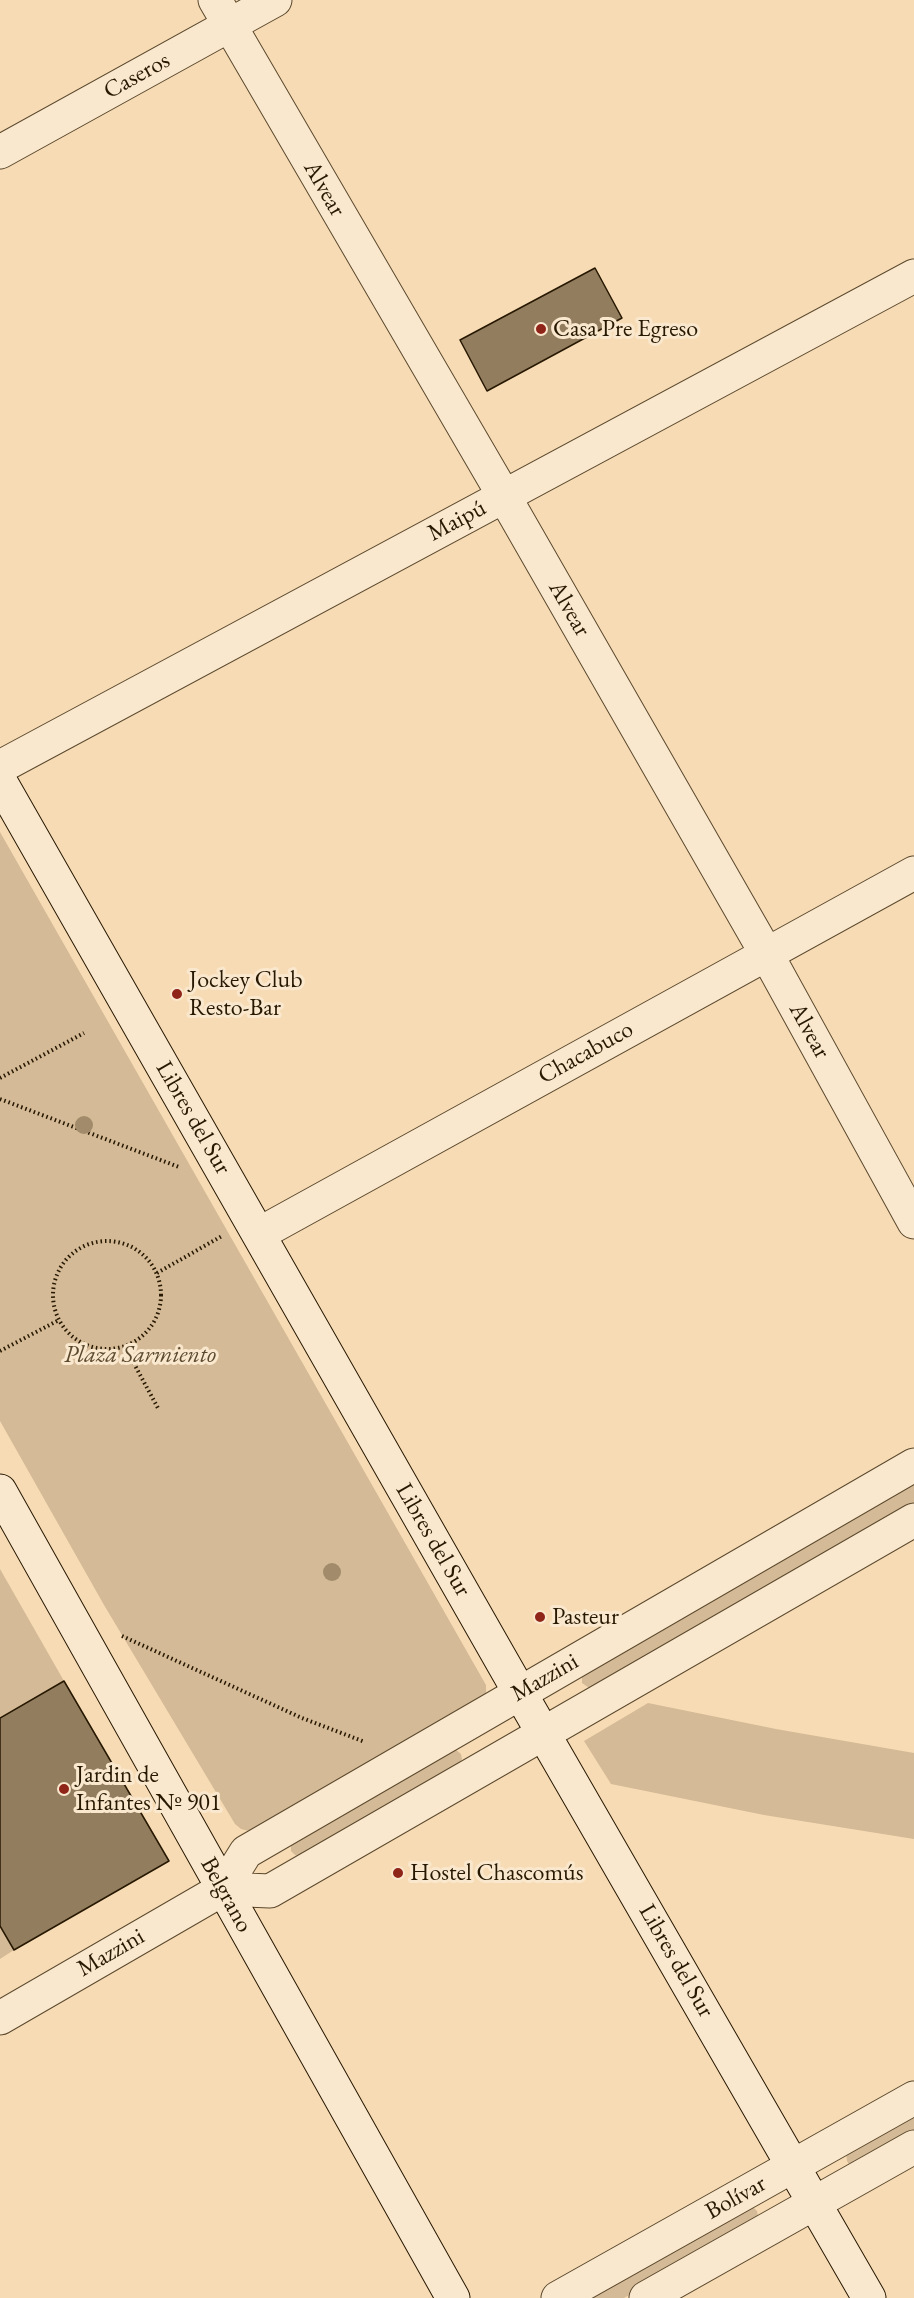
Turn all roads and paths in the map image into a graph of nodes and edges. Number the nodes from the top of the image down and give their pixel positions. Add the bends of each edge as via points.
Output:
1 (274, 0) edge
2 (222, 13) edge
3 (0, 152) edge
4 (914, 276) edge
5 (504, 496) junction
6 (0, 766) edge
7 (0, 781) edge
8 (914, 873) edge
9 (766, 953) junction
10 (84, 1033) dead end
11 (0, 1078) edge
12 (0, 1099) edge
13 (234, 1188) junction
14 (914, 1222) edge
15 (255, 1227) junction
16 (157, 1272) junction
17 (59, 1320) junction
18 (125, 1347) junction
19 (0, 1351) edge
20 (159, 1410) dead end
21 (914, 1465) edge
22 (0, 1491) edge
23 (914, 1520) edge
24 (120, 1636) dead end
25 (520, 1693) junction
26 (543, 1733) junction
27 (407, 1758) junction
28 (223, 1889) junction
29 (0, 2018) edge
30 (914, 2098) edge
31 (914, 2147) edge
32 (794, 2166) junction
33 (815, 2203) junction
34 (453, 2298) edge
35 (558, 2298) edge
36 (646, 2298) edge
37 (870, 2298) edge

1 - 2 street, Caseros
2 - 3 street, Caseros
2 - 5 street, Alvear
4 - 5 street, Maipú
5 - 6 street, Maipú
5 - 9 street, Alvear
7 - 13 street, Libres del Sur
8 - 9 street, Chacabuco
9 - 14 street, Alvear
9 - 15 street, Chacabuco
10 - 11 path
12 - 13 path
13 - 15 street, Libres del Sur
15 - 16 path
15 - 25 street, Libres del Sur
16 - 17 path via 147,1257 132,1246 105,1241 79,1248 56,1275 52,1293
16 - 18 path via 162,1290 153,1325
17 - 18 path via 75,1339 90,1347
17 - 19 path
18 - 20 path
21 - 25 street, Mazzini
22 - 28 street, Belgrano
23 - 26 street, Mazzini
24 - 27 path via 302,1718
25 - 26 street, Libres del Sur
25 - 27 street, Mazzini
26 - 28 street, Mazzini via 270,1891
26 - 32 street, Libres del Sur
27 - 28 street, Mazzini via 246,1852
28 - 29 street, Mazzini
28 - 34 street, Belgrano
30 - 32 street, Bolívar
31 - 33 street, Bolívar
32 - 33 street, Libres del Sur
32 - 35 street, Bolívar
33 - 36 street, Bolívar
33 - 37 street, Libres del Sur

